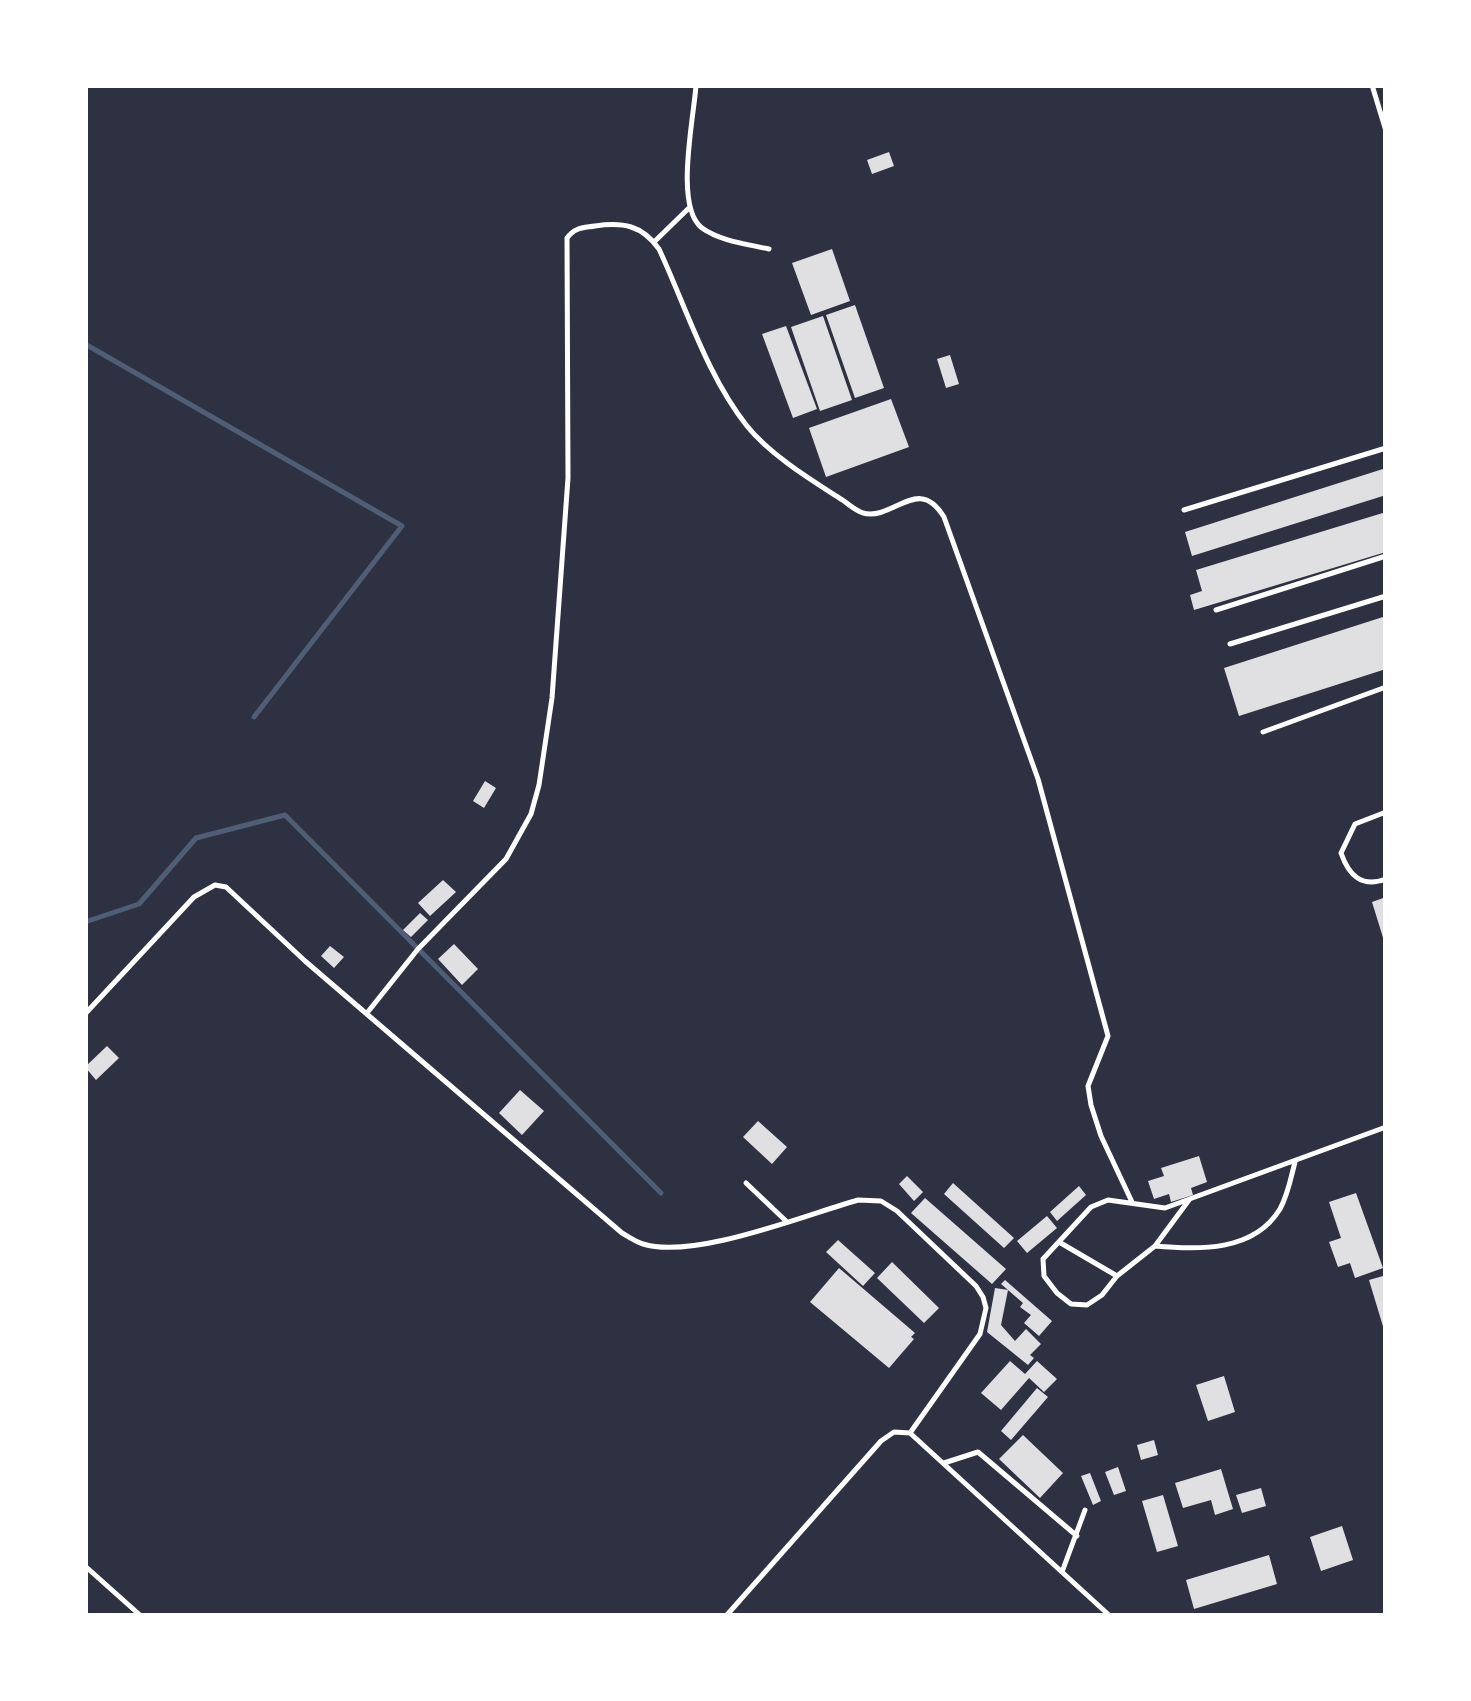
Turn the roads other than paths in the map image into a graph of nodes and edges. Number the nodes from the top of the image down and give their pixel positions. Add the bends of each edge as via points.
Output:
1 (696, 85) edge
2 (1372, 85) edge
3 (1386, 131) edge
4 (690, 207) junction
5 (654, 242) junction
6 (769, 248) dead end
7 (1386, 448) edge
8 (1184, 510) dead end
9 (1386, 556) edge
10 (1386, 596) edge
11 (1216, 610) dead end
12 (1230, 644) dead end
13 (1386, 688) edge
14 (1263, 732) dead end
15 (1386, 812) edge
16 (1386, 879) edge
17 (367, 1013) junction
18 (85, 1014) edge
19 (1386, 1126) edge
20 (1295, 1160) junction
21 (746, 1184) dead end
22 (1189, 1200) junction
23 (1132, 1202) junction
24 (786, 1221) junction
25 (1058, 1242) junction
26 (1155, 1246) junction
27 (1117, 1276) junction
28 (910, 1433) junction
29 (944, 1463) junction
30 (1085, 1510) dead end
31 (1077, 1536) junction
32 (85, 1566) edge
33 (1062, 1572) junction
34 (141, 1616) edge
35 (726, 1616) edge
36 (1110, 1616) edge

1 - 4 lane
2 - 3 lane
4 - 5 lane
4 - 6 lane via 699,226 716,236
5 - 17 lane via 630,224 614,223 579,228 567,238 568,478 552,698 531,814 506,860 418,949
5 - 23 lane via 749,428 862,512 925,498 944,517 1038,779 1108,1036 1088,1086 1091,1105
7 - 8 lane
9 - 11 lane
10 - 12 lane
13 - 14 lane
15 - 16 lane via 1355,824 1341,853 1359,879
17 - 18 lane via 243,900 215,885 194,897
17 - 24 lane via 622,1233 643,1244 711,1244
19 - 20 lane
20 - 22 lane
20 - 26 lane via 1282,1207 1252,1235 1200,1250
21 - 24 lane
22 - 23 lane via 1166,1208
22 - 26 lane
23 - 25 lane via 1091,1207
24 - 28 lane via 858,1200 881,1201 983,1297 980,1334
25 - 27 lane
25 - 27 lane via 1043,1260 1044,1276 1070,1304 1087,1305
26 - 27 lane
28 - 29 lane
28 - 35 lane via 894,1432 881,1441
29 - 31 lane via 978,1452
29 - 33 lane
30 - 31 lane
31 - 33 lane
32 - 34 lane
33 - 36 lane

